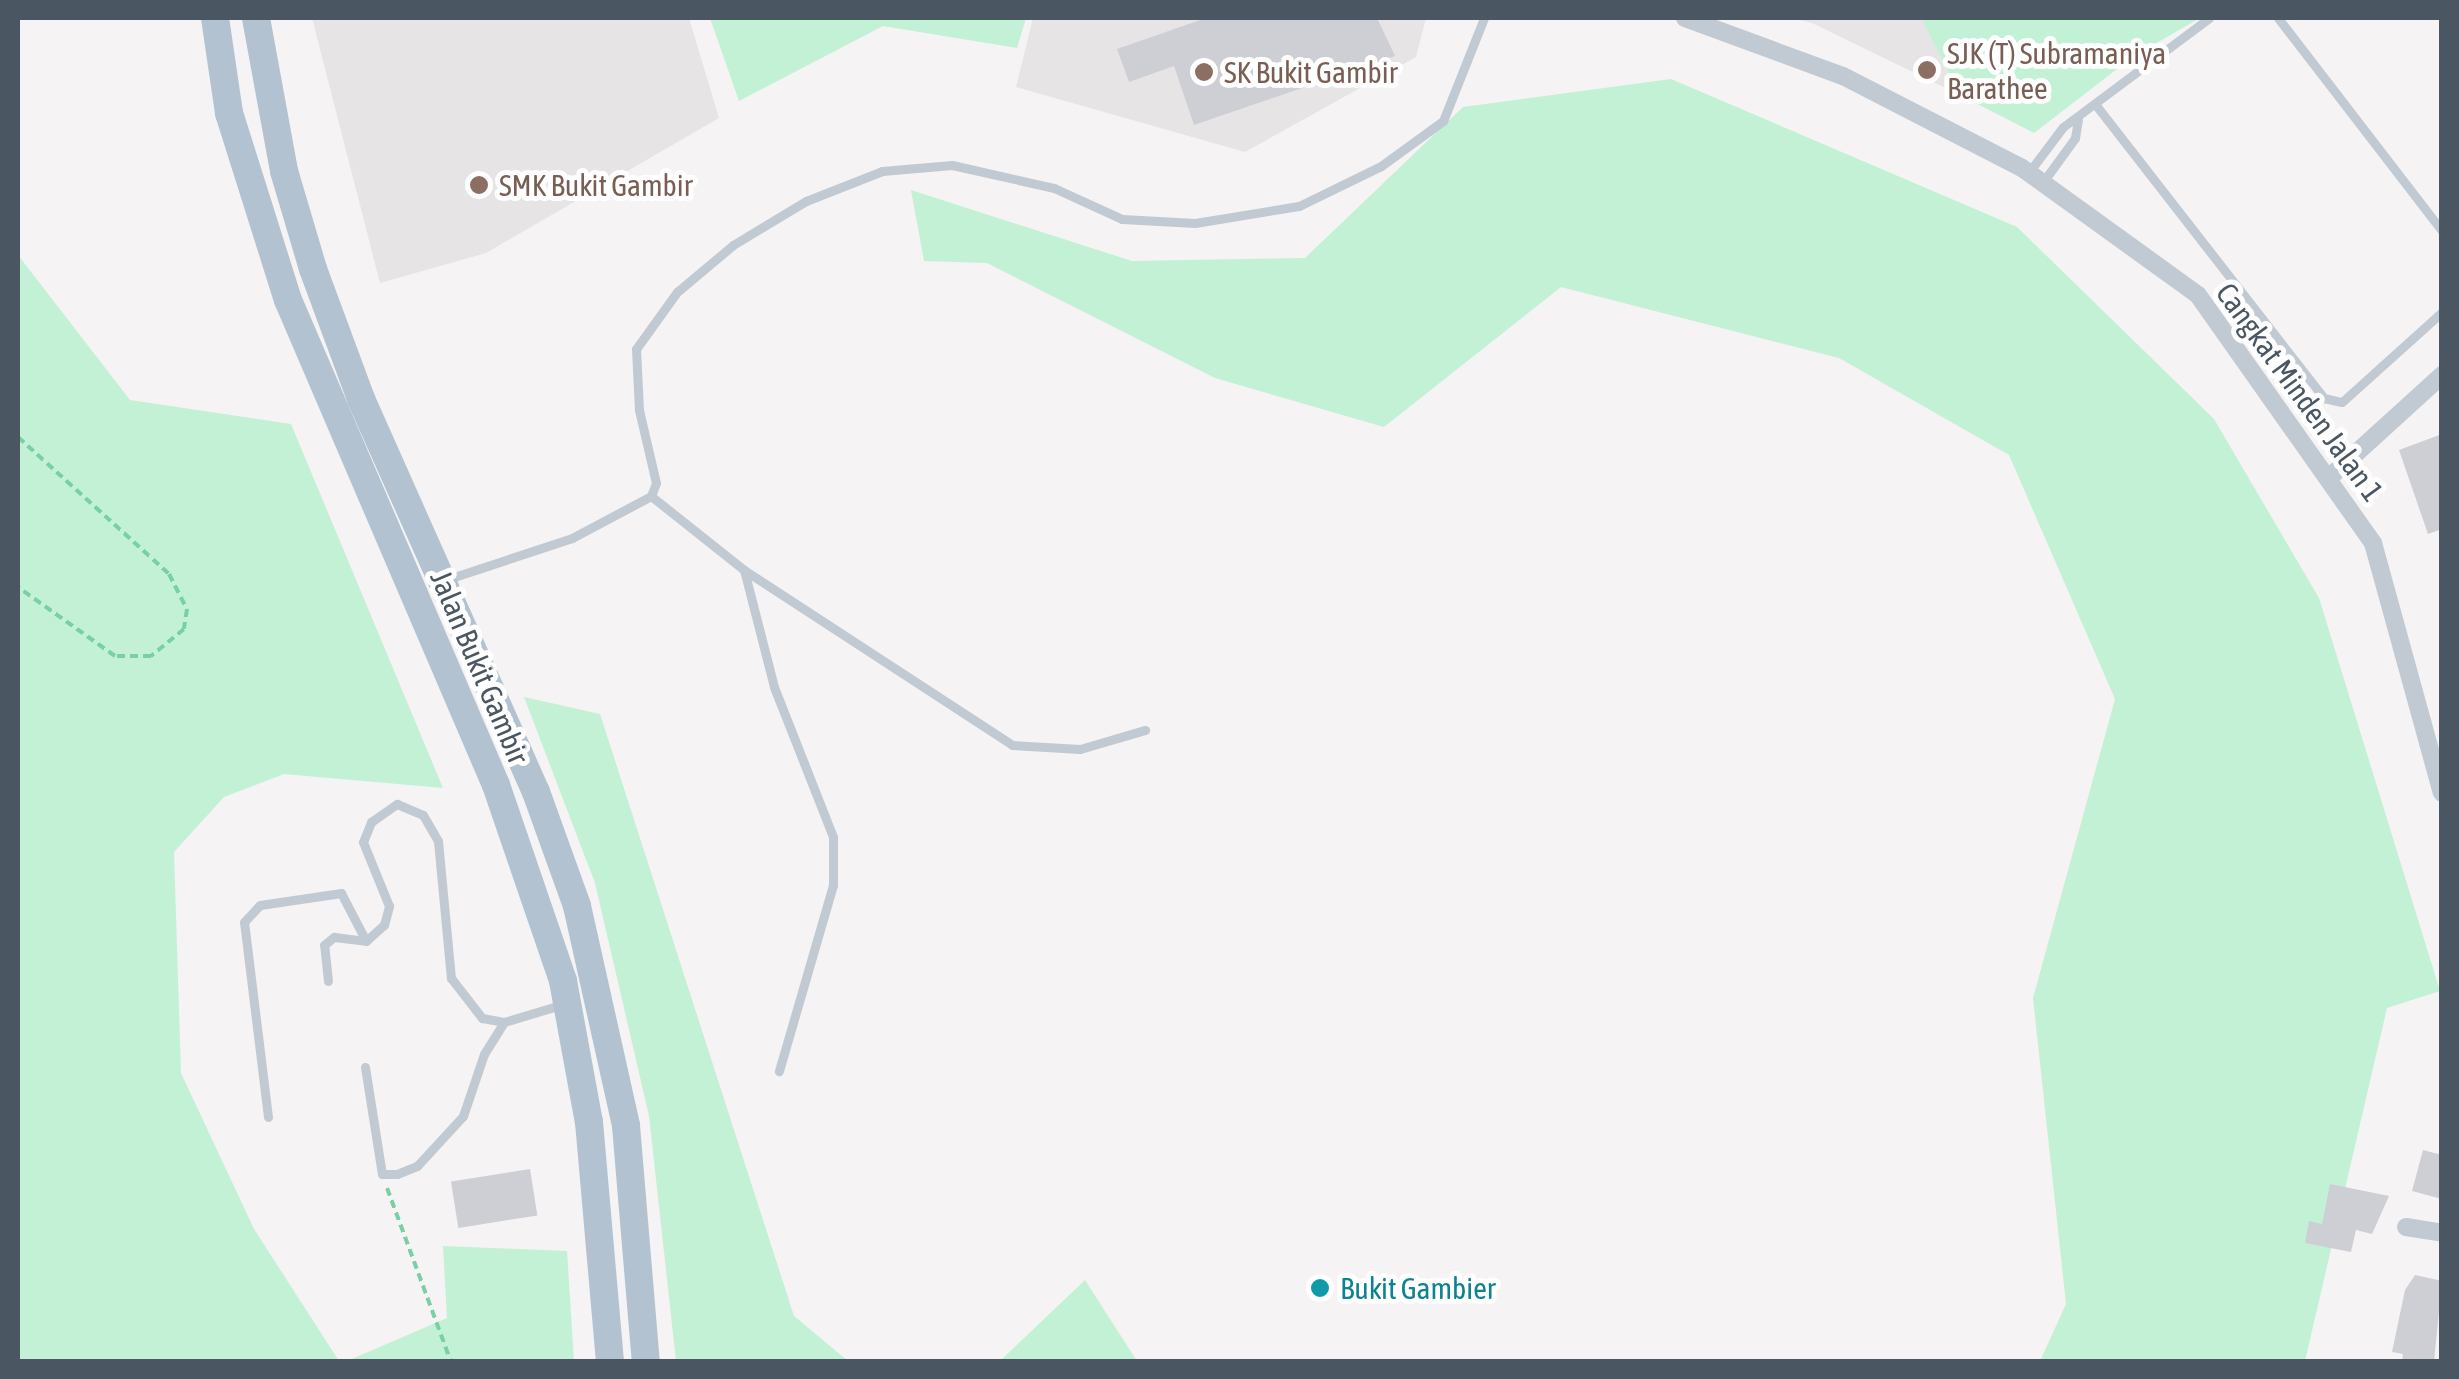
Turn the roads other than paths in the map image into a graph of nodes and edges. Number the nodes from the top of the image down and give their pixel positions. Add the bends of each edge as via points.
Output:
1 (215, 18) edge
2 (256, 18) edge
3 (1484, 18) edge
4 (1691, 18) edge
5 (2210, 18) edge
6 (2278, 18) edge
7 (2094, 104) junction
8 (2078, 120) junction
9 (2036, 177) junction
10 (2442, 230) edge
11 (2442, 312) edge
12 (2442, 374) edge
13 (2331, 476) junction
14 (651, 496) junction
15 (744, 570) junction
16 (443, 581) junction
17 (1145, 730) dead end
18 (2442, 793) edge
19 (366, 940) junction
20 (328, 982) dead end
21 (567, 1003) junction
22 (504, 1022) junction
23 (365, 1067) dead end
24 (780, 1071) dead end
25 (268, 1117) dead end
26 (2406, 1226) dead end
27 (2442, 1233) edge
28 (610, 1362) edge
29 (646, 1362) edge

1 - 21 main road, Jalan Bukit Gambir via 229,113 288,300 496,785
2 - 16 main road, Jalan Bukit Gambir via 284,171 313,268 361,399
3 - 14 lane via 1443,121 1381,166 1299,206 1195,223 1122,218 1054,188 952,165 882,171 806,202 733,245 677,292 636,349 639,410 656,483
4 - 9 street, Cangkat Minden Jalan 1 via 1843,76
5 - 7 lane
6 - 10 lane
7 - 8 lane
7 - 11 lane via 2324,398 2342,402
8 - 9 lane via 2075,138
8 - 9 lane via 2062,127
9 - 13 street, Cangkat Minden Jalan 1 via 2198,295
12 - 13 street
13 - 18 street, Cangkat Minden Jalan 1 via 2372,543
14 - 15 lane
14 - 16 lane via 572,538
15 - 17 lane via 1012,745 1080,748
15 - 24 lane via 774,687 834,836 833,886
16 - 29 main road, Jalan Bukit Gambir via 536,792 596,976 626,1126
19 - 20 lane via 334,936 324,944
19 - 22 lane via 384,925 389,906 363,842 372,822 396,804 423,815 438,840 451,978 482,1018
19 - 25 lane via 340,893 260,905 244,922
21 - 22 lane
21 - 28 main road, Jalan Bukit Gambir via 589,1122
22 - 23 lane via 454,1128 417,1166 382,1174
26 - 27 street

